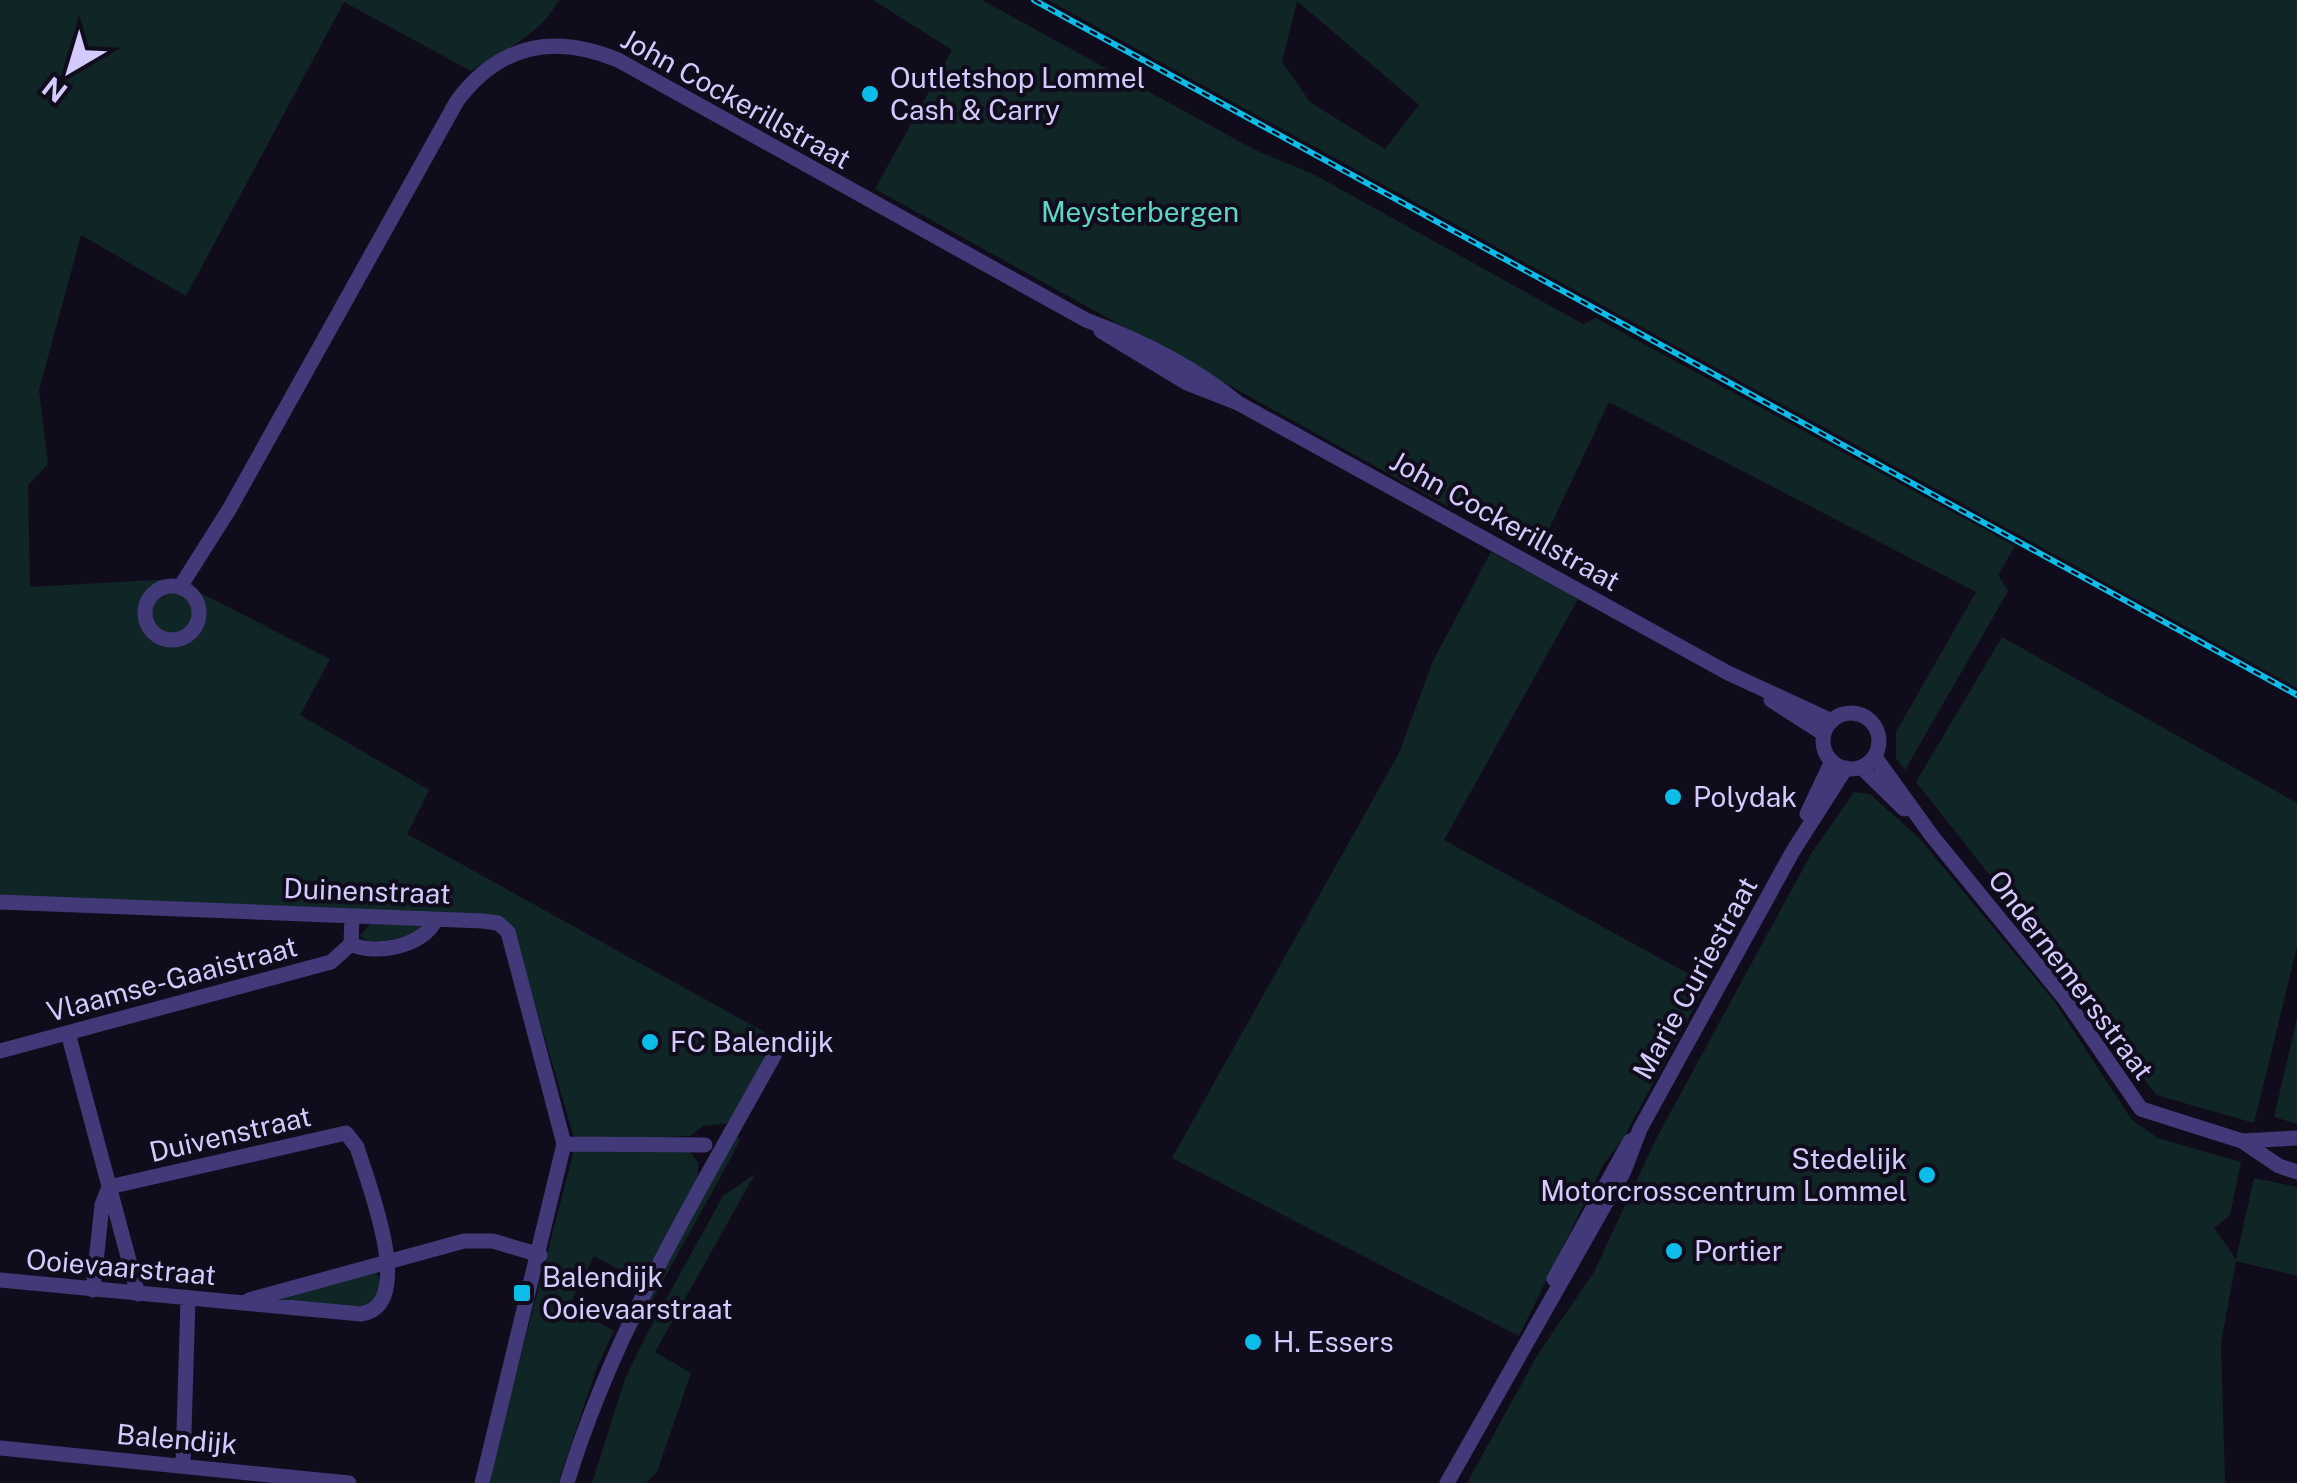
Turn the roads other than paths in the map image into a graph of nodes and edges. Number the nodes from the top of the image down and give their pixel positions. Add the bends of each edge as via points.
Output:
1 (186, 591) dead end
2 (1828, 728) junction
3 (1853, 763) junction
4 (0, 902) edge
5 (352, 916) junction
6 (436, 919) junction
7 (350, 944) junction
8 (68, 1034) junction
9 (781, 1043) dead end
10 (0, 1051) edge
11 (734, 1128) junction
12 (2297, 1138) edge
13 (2242, 1141) junction
14 (564, 1144) junction
15 (706, 1146) junction
16 (710, 1170) junction
17 (2297, 1172) edge
18 (109, 1187) junction
19 (540, 1254) junction
20 (389, 1261) junction
21 (0, 1280) edge
22 (94, 1290) junction
23 (138, 1294) junction
24 (188, 1298) junction
25 (238, 1302) junction
26 (0, 1448) edge
27 (183, 1464) junction
28 (349, 1483) edge
29 (482, 1483) edge
30 (566, 1483) edge
31 (1447, 1483) edge

1 - 2 street, John Cockerillstraat via 456,102 482,72 534,45 575,46 618,60 1086,320 1187,384 1238,403
2 - 3 street
2 - 3 street, John Cockerillstraat via 1848,714 1866,717 1879,740
3 - 13 street, Ondernemersstraat via 1932,836 2053,983 2141,1109
3 - 31 street, Marie Curiestraat via 1793,851 1640,1128 1624,1172
4 - 5 street, Duinenstraat
5 - 6 street, Duinenstraat
5 - 7 street
6 - 7 street, Vlaamse-Gaaistraat via 423,937 368,951
6 - 14 street, Duinenstraat via 498,924 508,932
7 - 8 street, Vlaamse-Gaaistraat via 332,962
8 - 10 street, Vlaamse-Gaaistraat
8 - 18 street
9 - 11 street
11 - 15 street
11 - 16 street
12 - 13 street, Ondernemersstraat
13 - 17 street, Ondernemersstraat
14 - 15 street
14 - 19 street, Duinenstraat
15 - 16 street
16 - 30 street via 606,1368
18 - 20 street, Duivenstraat via 346,1133 357,1147
18 - 22 street
18 - 23 street
19 - 20 street, Ooievaarstraat via 476,1240
19 - 29 street, Duinenstraat
20 - 25 street, Ooievaarstraat
20 - 25 street, Ooievaarstraat via 384,1298 369,1313
21 - 22 street, Ooievaarstraat
22 - 23 street, Ooievaarstraat
23 - 24 street, Ooievaarstraat
24 - 25 street, Ooievaarstraat
24 - 27 street
26 - 27 street, Balendijk
27 - 28 street, Balendijk

